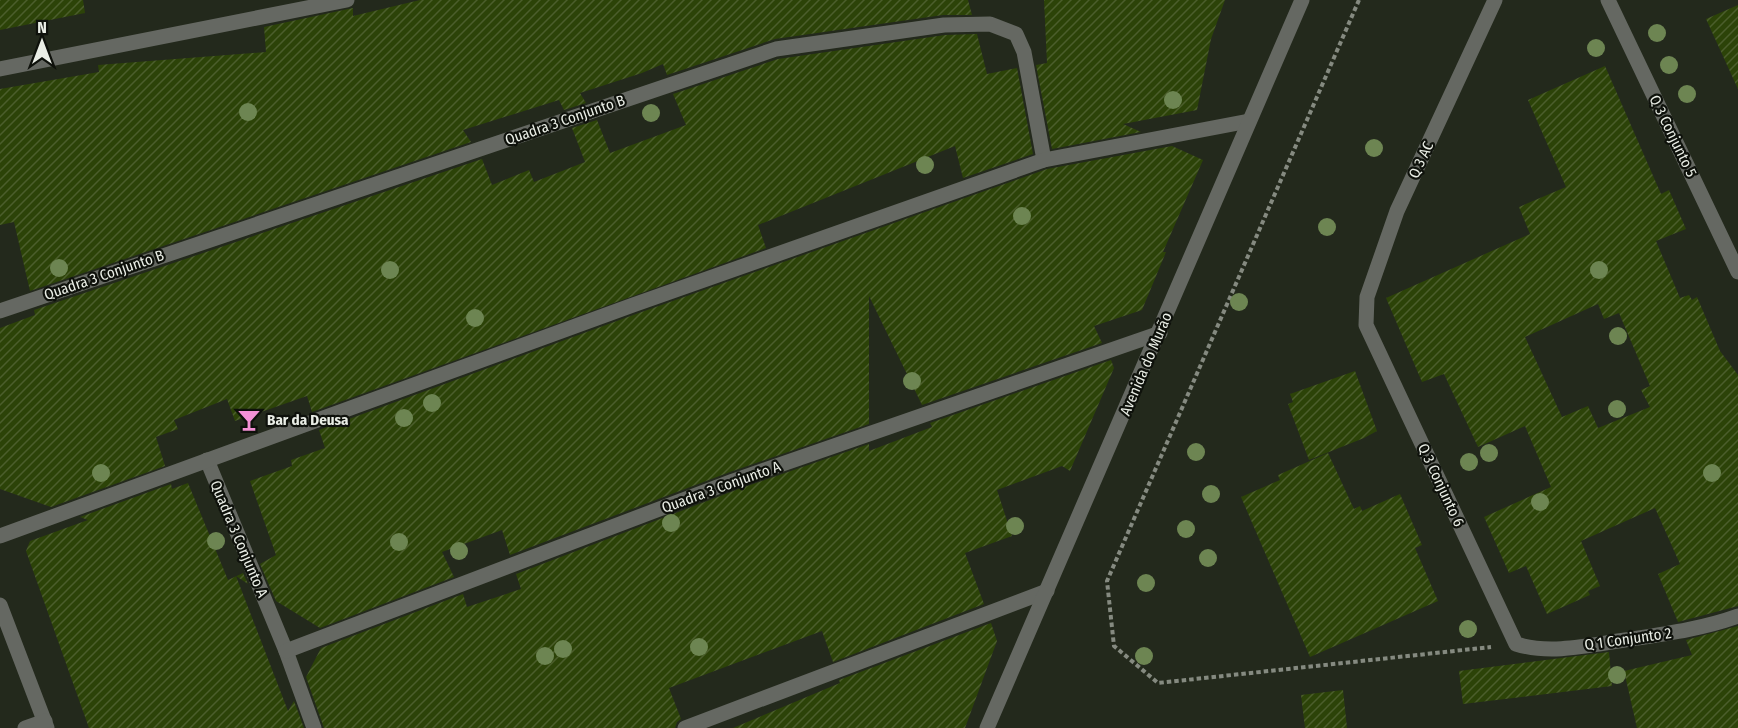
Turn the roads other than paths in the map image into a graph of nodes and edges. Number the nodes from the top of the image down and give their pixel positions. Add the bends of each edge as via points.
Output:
1 (347, 0) edge
2 (1302, 0) edge
3 (1495, 0) edge
4 (1608, 0) edge
5 (0, 69) edge
6 (1249, 120) junction
7 (1044, 160) junction
8 (1738, 272) edge
9 (0, 310) edge
10 (1366, 325) joint
11 (1160, 333) junction
12 (207, 460) junction
13 (0, 536) edge
14 (1047, 591) junction
15 (0, 605) edge
16 (1738, 616) edge
17 (1516, 644) joint
18 (286, 651) junction
19 (46, 724) edge
20 (25, 728) edge
21 (314, 728) edge
22 (685, 728) edge
23 (987, 728) edge

1 - 5 street
2 - 6 street, Avenida do Murão
3 - 10 street, Q 3 AC via 1397,211 1367,297
4 - 8 street, Q 3 Conjunto 5
6 - 7 street
6 - 11 street, Avenida do Murão
7 - 9 street, Quadra 3 Conjunto B via 1024,52 1016,34 990,24 944,25 858,37 776,50
7 - 12 street
10 - 17 street, Q 3 Conjunto 6
11 - 14 street, Avenida do Murão
11 - 18 street, Quadra 3 Conjunto A via 733,482
12 - 13 street
12 - 18 street, Quadra 3 Conjunto A
14 - 22 street
14 - 23 street, Avenida do Murão
15 - 19 street
16 - 17 street, Q 1 Conjunto 2 via 1679,632 1601,644 1550,649
18 - 21 street, Quadra 3 Conjunto A
19 - 20 street

